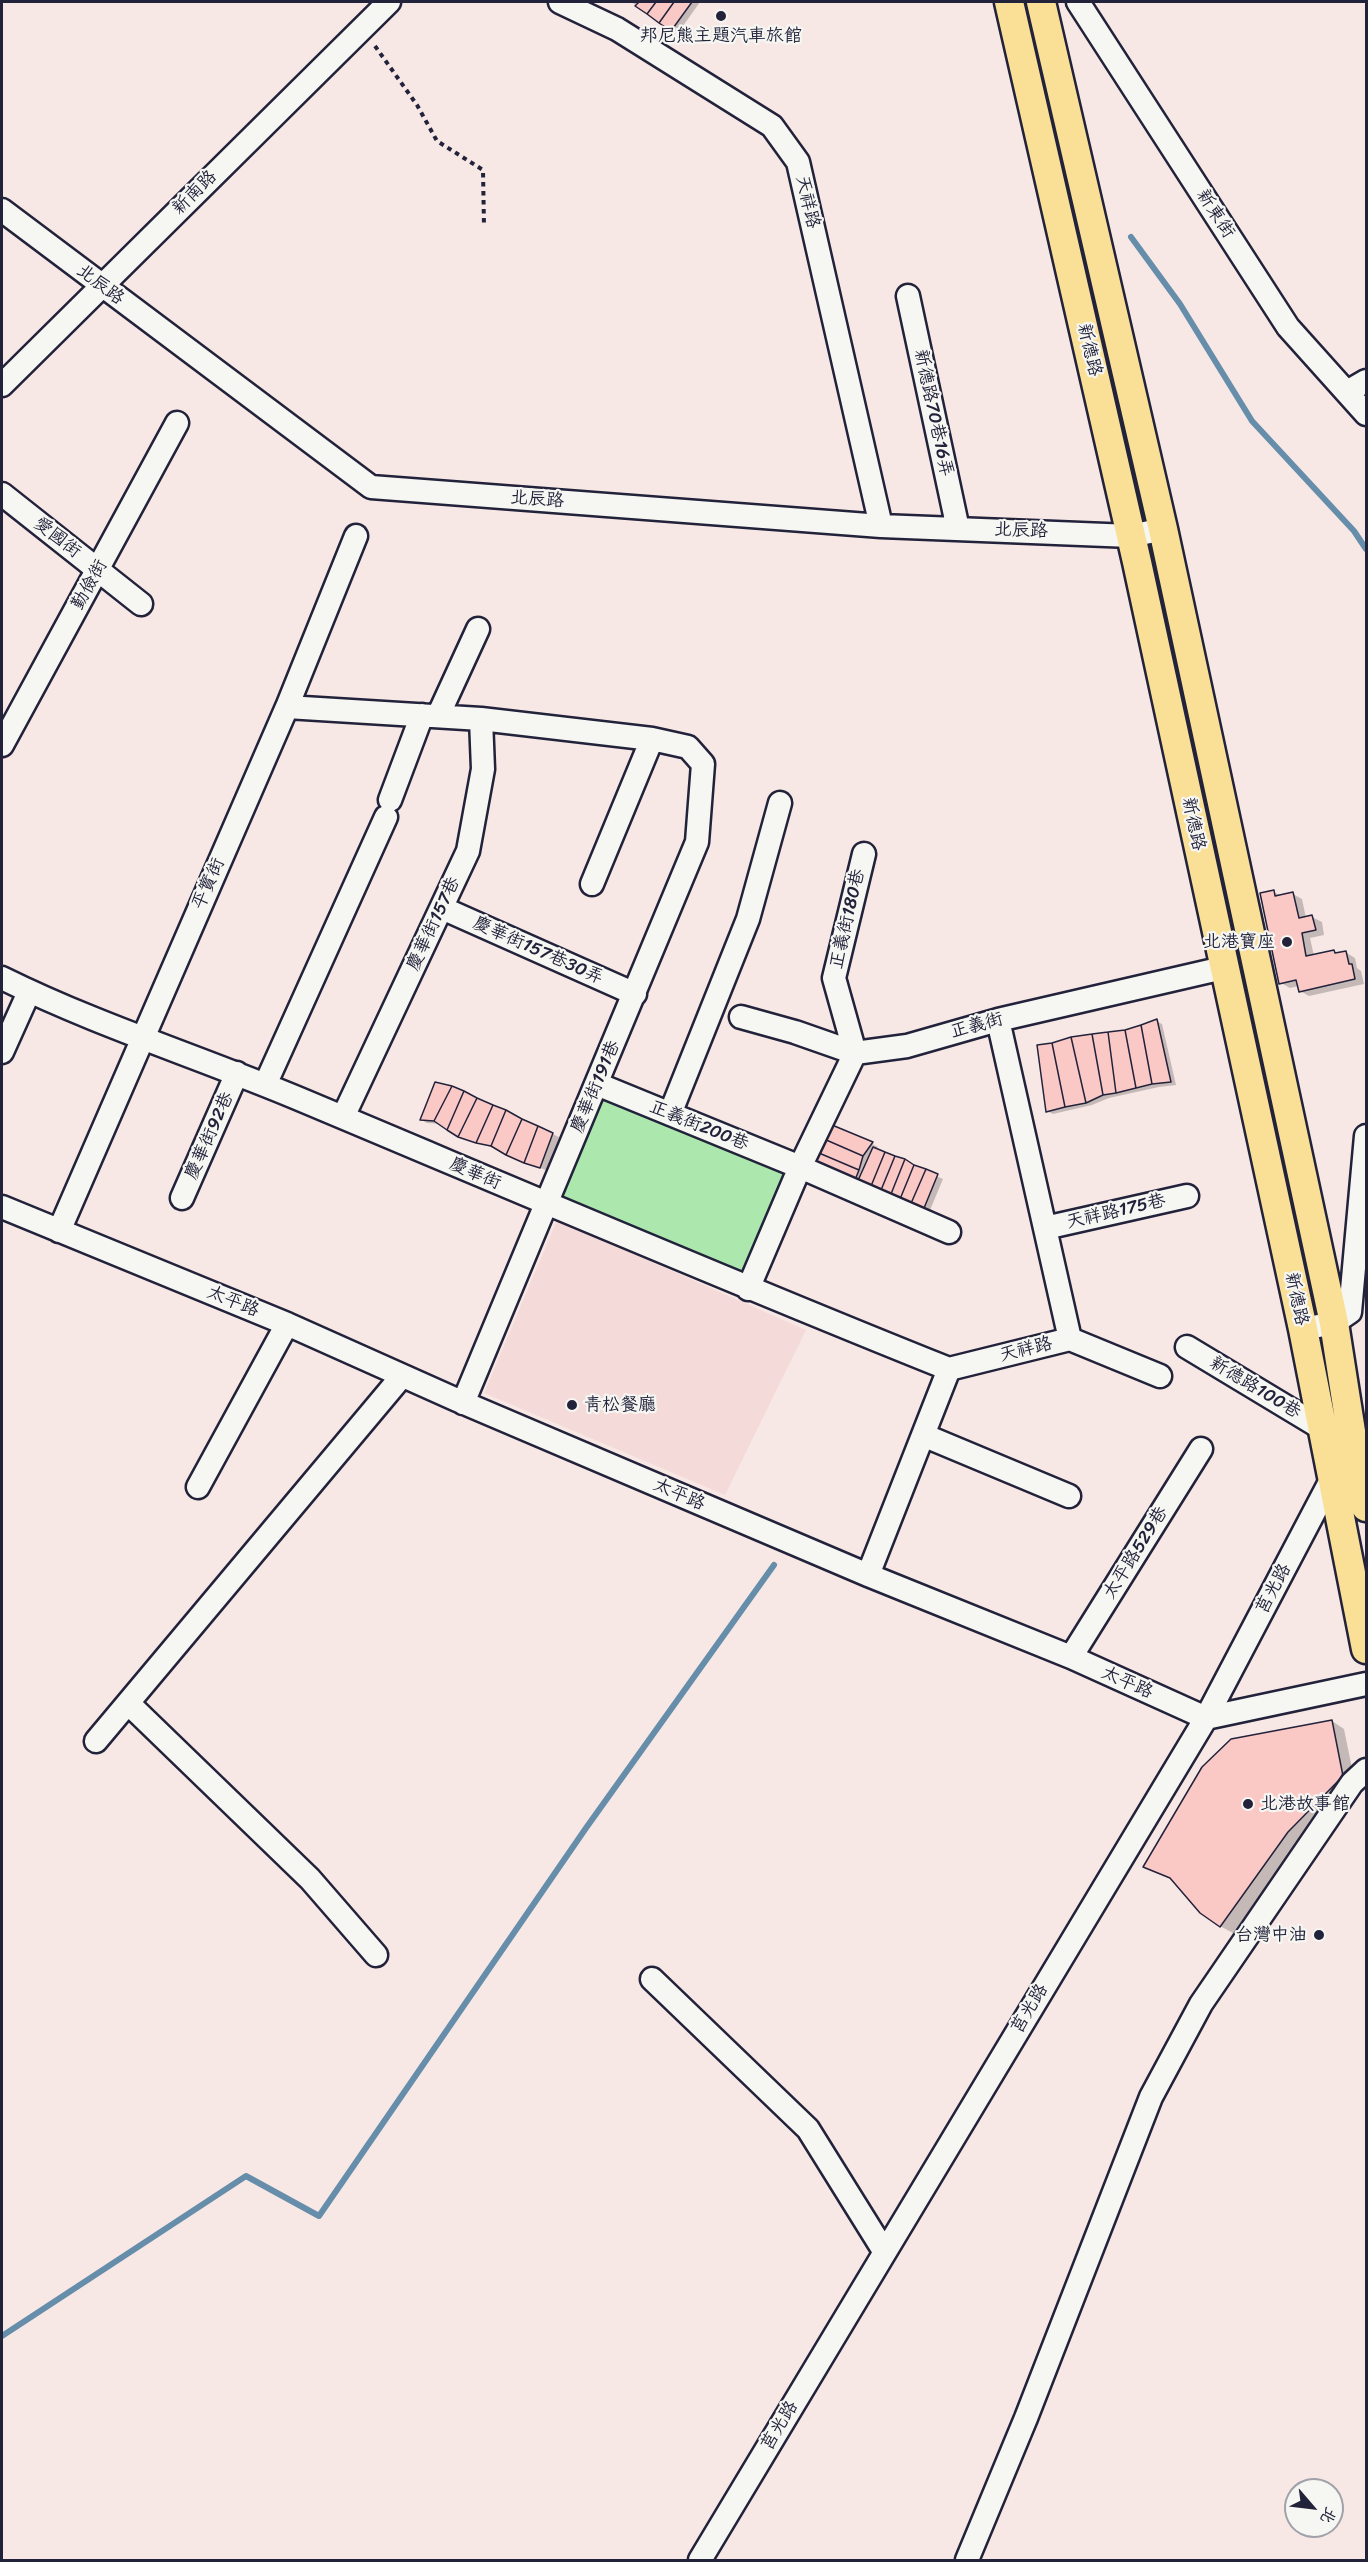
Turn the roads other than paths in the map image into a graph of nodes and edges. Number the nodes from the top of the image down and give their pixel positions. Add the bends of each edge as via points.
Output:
1 (389, 2) edge
2 (560, 2) edge
3 (1009, 2) edge
4 (1041, 2) edge
5 (1078, 2) edge
6 (2, 210) edge
7 (101, 286) junction
8 (908, 296) dead end
9 (1366, 381) edge
10 (2, 385) edge
11 (1347, 392) junction
12 (1366, 414) edge
13 (177, 423) dead end
14 (2, 494) edge
15 (881, 526) junction
16 (958, 529) junction
17 (1163, 529) junction
18 (356, 536) dead end
19 (1131, 536) junction
20 (98, 570) junction
21 (141, 604) dead end
22 (478, 628) dead end
23 (286, 707) junction
24 (430, 715) junction
25 (481, 718) junction
26 (652, 739) junction
27 (2, 746) edge
28 (780, 803) dead end
29 (864, 854) dead end
30 (592, 884) dead end
31 (442, 909) junction
32 (1223, 968) junction
33 (2, 978) edge
34 (29, 992) junction
35 (635, 994) junction
36 (741, 1017) dead end
37 (998, 1020) junction
38 (141, 1039) junction
39 (2, 1052) edge
40 (855, 1053) junction
41 (237, 1073) junction
42 (597, 1084) junction
43 (265, 1085) junction
44 (670, 1114) junction
45 (343, 1117) junction
46 (1366, 1136) edge
47 (800, 1167) junction
48 (1187, 1196) dead end
49 (182, 1198) dead end
50 (546, 1204) junction
51 (2, 1207) edge
52 (1045, 1228) junction
53 (59, 1231) junction
54 (949, 1232) dead end
55 (748, 1289) junction
56 (1334, 1323) junction
57 (287, 1324) junction
58 (1303, 1329) junction
59 (1070, 1339) junction
60 (1187, 1347) dead end
61 (949, 1369) junction
62 (402, 1376) junction
63 (1160, 1376) dead end
64 (463, 1403) junction
65 (1323, 1430) junction
66 (923, 1435) junction
67 (1201, 1449) dead end
68 (1355, 1457) junction
69 (1331, 1480) junction
70 (198, 1487) dead end
71 (1069, 1496) dead end
72 (1366, 1507) edge
73 (868, 1575) junction
74 (1366, 1649) edge
75 (1071, 1657) junction
76 (1366, 1684) edge
77 (128, 1703) junction
78 (1206, 1718) junction
79 (96, 1742) dead end
80 (1366, 1770) edge
81 (376, 1955) dead end
82 (652, 1979) dead end
83 (884, 2251) junction
84 (700, 2560) edge
85 (967, 2560) edge

1 - 7 street, 新南路
2 - 15 street, 天祥路 via 617,29 772,126 798,162
3 - 19 main road, 新德路
4 - 17 main road, 新德路
5 - 11 street, 新東街 via 1288,327
6 - 7 street, 北辰路
7 - 10 street, 新南路
7 - 15 street, 北辰路 via 371,487
8 - 16 street, 新德路70巷16弄
9 - 11 street
11 - 12 street, 新東街
13 - 20 street, 勤儉街
14 - 20 street, 愛國街
15 - 16 street, 北辰路
16 - 19 street, 北辰路
17 - 19 street, 北辰路
17 - 56 main road, 新德路
18 - 23 street, 平實街
19 - 32 main road, 新德路
20 - 21 street, 愛國街
20 - 27 street, 勤儉街
22 - 24 street
23 - 24 street
23 - 38 street, 平實街
24 - 25 street
24 - 43 street
25 - 26 street
25 - 31 street, 慶華街157巷 via 483,769 468,851
26 - 30 street
26 - 35 street, 慶華街191巷 via 688,747 703,764 697,842
28 - 44 street via 748,919
29 - 40 street, 正義街180巷 via 834,978
31 - 35 street, 慶華街157巷30弄
31 - 45 street, 慶華街157巷
32 - 37 street, 正義街
32 - 58 main road, 新德路
33 - 34 street, 慶華街
34 - 38 street, 慶華街
34 - 39 street
35 - 42 street, 慶華街191巷
36 - 40 street
37 - 40 street, 正義街 via 907,1046
37 - 52 street, 天祥路
38 - 41 street, 慶華街
38 - 53 street, 平實街
40 - 47 street
41 - 43 street, 慶華街
41 - 49 street, 慶華街92巷
42 - 44 street, 正義街200巷
42 - 50 street, 慶華街191巷
43 - 45 street, 慶華街
44 - 47 street, 正義街200巷
45 - 50 street, 慶華街
46 - 56 street via 1350,1312
47 - 54 street
47 - 55 street
48 - 52 street, 天祥路175巷
50 - 55 street, 慶華街
50 - 64 street, 慶華街191巷
51 - 53 street, 太平路
52 - 59 street, 天祥路
53 - 57 street, 太平路
55 - 61 street, 慶華街
56 - 58 street
56 - 68 main road, 新德路
57 - 62 street, 太平路
57 - 70 street
58 - 65 main road, 新德路
59 - 61 street, 天祥路
59 - 63 street
60 - 65 street, 新德路100巷
61 - 66 street
62 - 64 street, 太平路
62 - 77 street
64 - 73 street, 太平路
65 - 69 main road, 新德路
66 - 71 street
66 - 73 street
67 - 75 street, 太平路529巷
68 - 69 street, 莒光路
68 - 72 main road, 新德路
69 - 74 main road, 新德路
69 - 78 street, 莒光路
73 - 75 street, 太平路
75 - 78 street, 太平路
76 - 78 street
77 - 79 street
77 - 81 street via 310,1879
78 - 83 street, 莒光路
80 - 85 street via 1352,1783 1201,2004 1151,2097
82 - 83 street via 808,2129
83 - 84 street, 莒光路

